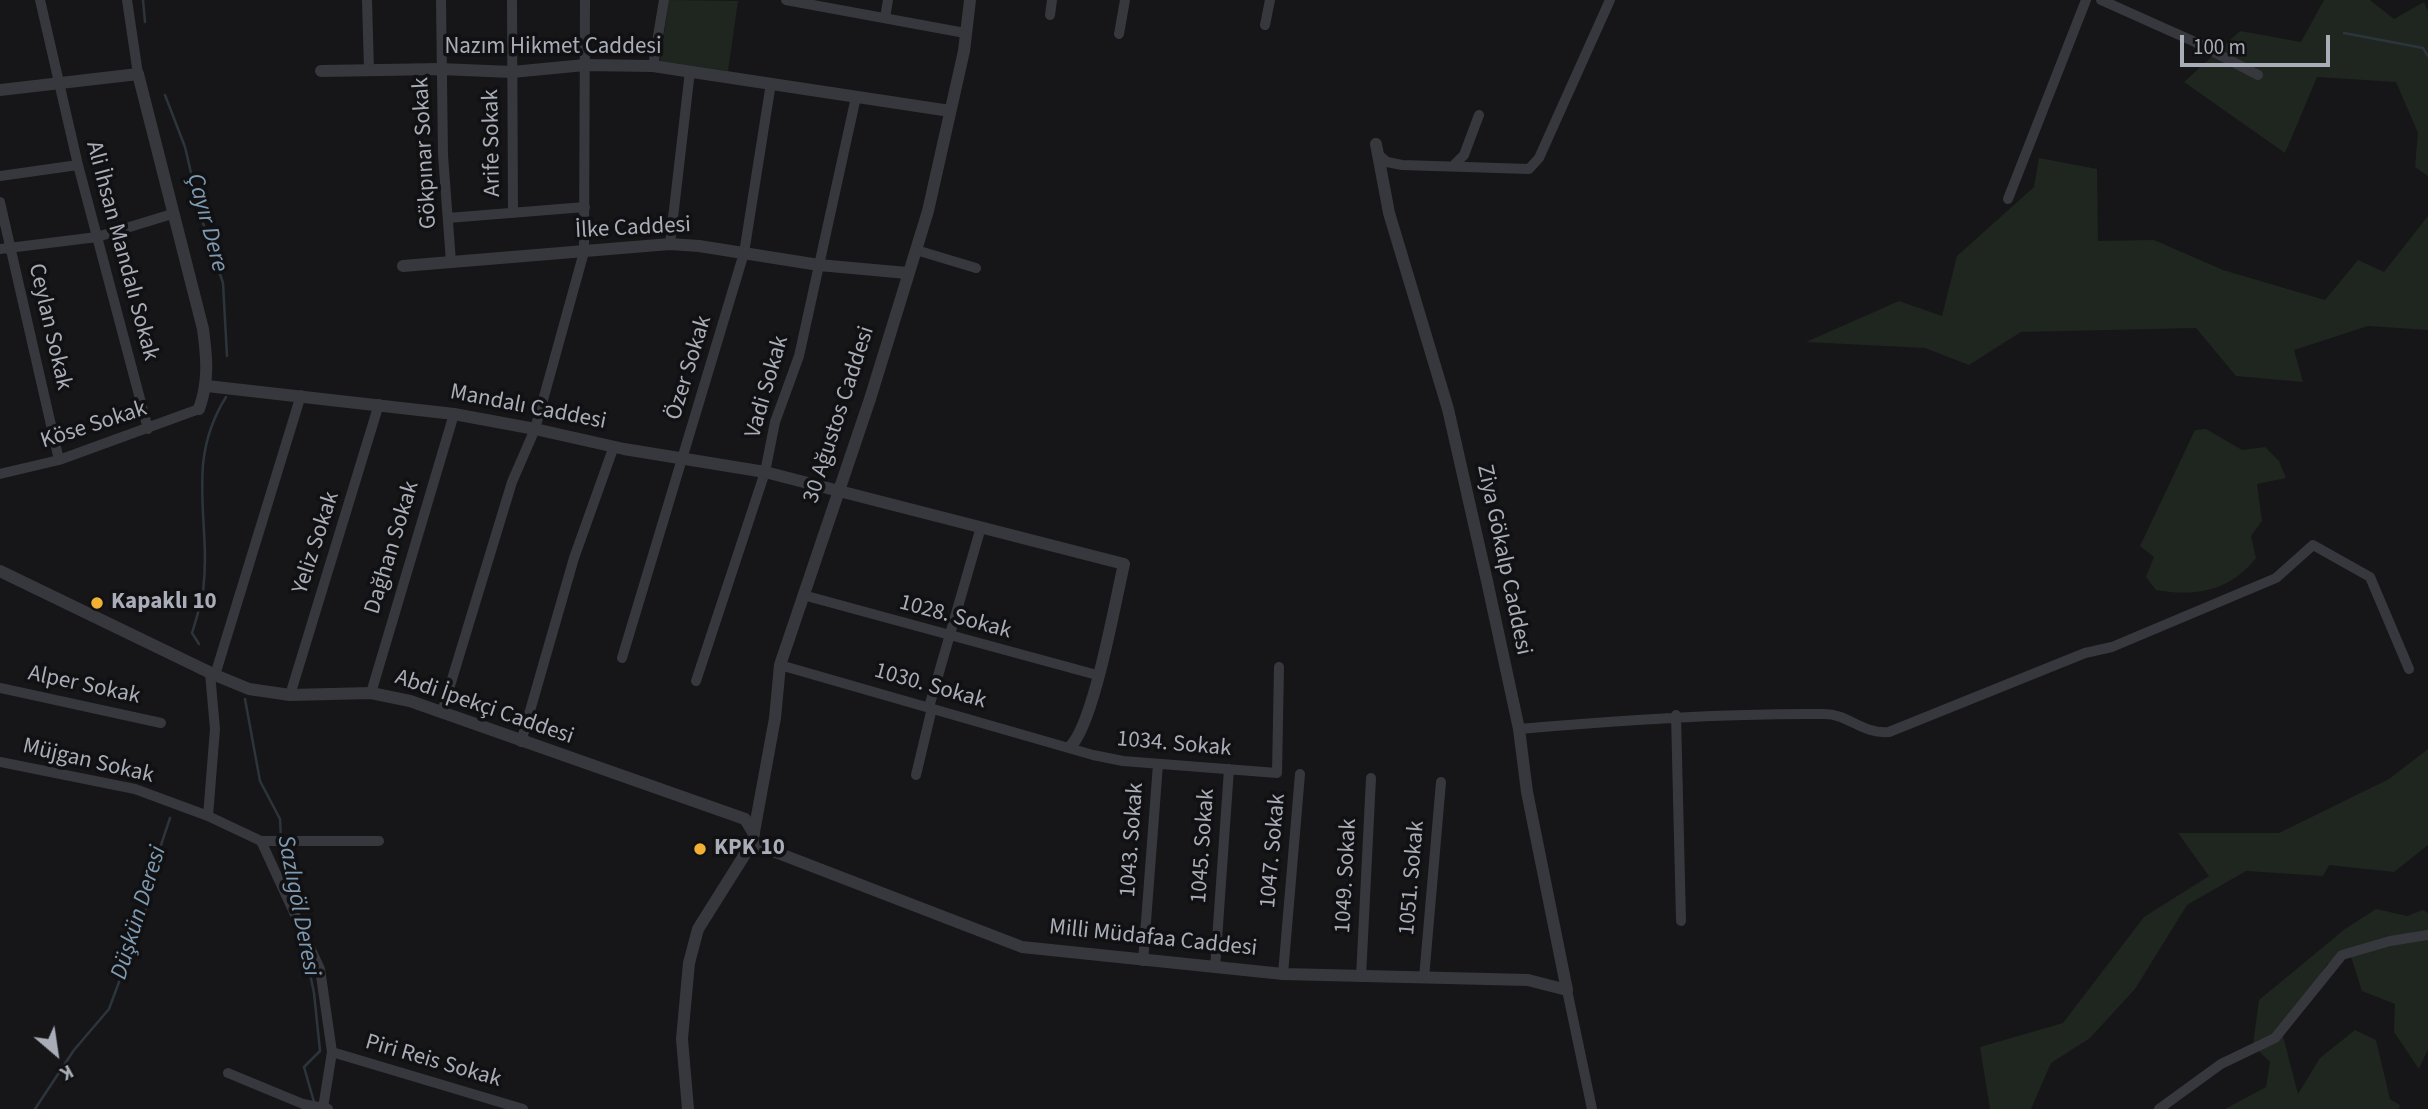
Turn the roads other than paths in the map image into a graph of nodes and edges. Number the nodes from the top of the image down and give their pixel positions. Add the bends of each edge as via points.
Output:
1 (40, 0) edge
2 (127, 0) edge
3 (367, 0) edge
4 (441, 0) edge
5 (512, 0) edge
6 (585, 0) edge
7 (664, 0) edge
8 (786, 0) edge
9 (888, 0) edge
10 (970, 0) edge
11 (1052, 0) edge
12 (1125, 0) edge
13 (1270, 0) edge
14 (1609, 0) edge
15 (2085, 0) edge
16 (2101, 0) edge
17 (1050, 15) dead end
18 (885, 18) junction
19 (1265, 25) dead end
20 (965, 33) junction
21 (1119, 34) dead end
22 (585, 65) junction
23 (653, 66) junction
24 (440, 69) junction
25 (369, 70) junction
26 (321, 71) dead end
27 (690, 71) junction
28 (512, 72) junction
29 (138, 74) junction
30 (2258, 75) dead end
31 (61, 81) junction
32 (771, 83) junction
33 (0, 90) edge
34 (856, 97) junction
35 (950, 111) junction
36 (1479, 115) dead end
37 (1378, 150) joint
38 (1455, 164) junction
39 (78, 165) junction
40 (0, 176) edge
41 (2008, 199) dead end
42 (0, 202) edge
43 (585, 207) junction
44 (513, 213) junction
45 (172, 214) junction
46 (448, 218) junction
47 (97, 237) junction
48 (670, 244) junction
49 (11, 247) junction
50 (0, 249) edge
51 (916, 250) junction
52 (584, 252) junction
53 (744, 253) junction
54 (452, 262) junction
55 (402, 265) dead end
56 (819, 265) junction
57 (976, 268) dead end
58 (907, 273) junction
59 (207, 386) junction
60 (301, 395) junction
61 (379, 404) junction
62 (199, 409) joint
63 (454, 414) junction
64 (148, 429) junction
65 (535, 429) junction
66 (614, 446) junction
67 (682, 459) junction
68 (59, 460) junction
69 (765, 472) junction
70 (0, 474) edge
71 (837, 492) junction
72 (981, 527) junction
73 (0, 571) edge
74 (803, 595) junction
75 (948, 636) junction
76 (622, 658) dead end
77 (780, 665) junction
78 (1279, 667) dead end
79 (2409, 669) dead end
80 (212, 674) junction
81 (1097, 675) junction
82 (696, 681) dead end
83 (0, 688) edge
84 (371, 693) junction
85 (290, 695) junction
86 (930, 707) junction
87 (442, 712) junction
88 (1676, 715) junction
89 (161, 723) dead end
90 (1519, 729) junction
91 (521, 742) junction
92 (1070, 747) junction
93 (0, 762) edge
94 (1158, 764) junction
95 (1229, 769) junction
96 (1300, 774) dead end
97 (916, 775) dead end
98 (1371, 778) dead end
99 (1441, 782) dead end
100 (208, 816) junction
101 (753, 839) junction
102 (261, 841) junction
103 (379, 841) dead end
104 (1681, 921) dead end
105 (2428, 935) edge
106 (1143, 961) junction
107 (1215, 968) junction
108 (1283, 974) junction
109 (1361, 976) junction
110 (1424, 978) junction
111 (1567, 990) junction
112 (332, 1052) junction
113 (228, 1073) dead end
114 (325, 1108) edge
115 (523, 1109) edge
116 (688, 1109) edge
117 (1592, 1109) edge
118 (2160, 1109) edge

1 - 31 street, Ali İhsan Mandalı Sokak
2 - 29 street
3 - 25 street
4 - 24 street, Gökpınar Sokak
5 - 28 street, Arife Sokak
6 - 22 street
7 - 23 street
8 - 18 street
9 - 18 street
10 - 20 street, 30 Ağustos Caddesi
11 - 17 street
12 - 21 street
13 - 19 street
14 - 38 street via 1529,169
15 - 41 street
16 - 30 street
18 - 20 street
20 - 35 street, 30 Ağustos Caddesi
22 - 23 street, Nazım Hikmet Caddesi
22 - 28 street, Nazım Hikmet Caddesi
22 - 43 street
23 - 27 street, Nazım Hikmet Caddesi
24 - 25 street, Nazım Hikmet Caddesi
24 - 28 street, Nazım Hikmet Caddesi
24 - 46 street, Gökpınar Sokak
25 - 26 street, Nazım Hikmet Caddesi
27 - 32 street, Nazım Hikmet Caddesi
27 - 48 street
28 - 44 street, Arife Sokak
29 - 31 street
29 - 45 street
31 - 33 street
31 - 39 street, Ali İhsan Mandalı Sokak
32 - 34 street, Nazım Hikmet Caddesi
32 - 53 street, Özer Sokak
34 - 35 street, Nazım Hikmet Caddesi
34 - 56 street, Vadi Sokak
35 - 51 street, 30 Ağustos Caddesi
36 - 38 street via 1464,155
37 - 38 street via 1387,162
37 - 90 street, Ziya Gökalp Caddesi via 1390,213 1448,409
39 - 40 street
39 - 47 street, Ali İhsan Mandalı Sokak
42 - 49 street, Ceylan Sokak
43 - 44 street
43 - 52 street
44 - 46 street
45 - 47 street
45 - 59 street via 203,329
46 - 54 street, Gökpınar Sokak
47 - 49 street
47 - 64 street, Ali İhsan Mandalı Sokak
48 - 52 street, İlke Caddesi
48 - 53 street, İlke Caddesi
49 - 50 street
49 - 68 street, Ceylan Sokak
51 - 57 street
51 - 58 street, 30 Ağustos Caddesi
52 - 54 street, İlke Caddesi
52 - 65 street
53 - 56 street, İlke Caddesi
53 - 67 street, Özer Sokak
54 - 55 street, İlke Caddesi
56 - 58 street, İlke Caddesi
56 - 69 street, Vadi Sokak via 799,356 775,422
58 - 71 street, 30 Ağustos Caddesi
59 - 60 street, Mandalı Caddesi
59 - 62 street
60 - 61 street, Mandalı Caddesi
60 - 80 street
61 - 63 street, Mandalı Caddesi
61 - 85 street, Yeliz Sokak
62 - 64 street, Köse Sokak
63 - 65 street, Mandalı Caddesi
63 - 84 street, Dağhan Sokak
64 - 68 street, Köse Sokak
65 - 66 street, Mandalı Caddesi
65 - 87 street via 512,482
66 - 67 street, Mandalı Caddesi
66 - 91 street via 574,558
67 - 69 street, Mandalı Caddesi
67 - 76 street, Özer Sokak
68 - 70 street, Köse Sokak
69 - 71 street, Mandalı Caddesi
69 - 82 street, Vadi Sokak
71 - 72 street, Mandalı Caddesi
71 - 74 street, 30 Ağustos Caddesi
72 - 75 street
72 - 81 street, Mandalı Caddesi via 1124,564
73 - 80 street, Abdi İpekçi Caddesi
74 - 75 street, 1028. Sokak
74 - 77 street, 30 Ağustos Caddesi
75 - 81 street, 1028. Sokak
75 - 86 street
77 - 86 street, 1030. Sokak
77 - 101 street, 30 Ağustos Caddesi
78 - 95 street, 1034. Sokak via 1277,773
79 - 88 street via 2370,577 2313,545 2276,578 1889,732 1874,733 1835,714
80 - 85 street, Abdi İpekçi Caddesi via 249,689
80 - 100 street via 215,729
81 - 92 street via 1090,710
83 - 89 street, Alper Sokak
84 - 85 street, Abdi İpekçi Caddesi
84 - 87 street, Abdi İpekçi Caddesi
86 - 92 street, 1030. Sokak
86 - 97 street
87 - 91 street, Abdi İpekçi Caddesi
88 - 90 street
88 - 104 street
90 - 111 street, Ziya Gökalp Caddesi via 1527,792
91 - 101 street, Abdi İpekçi Caddesi via 745,819
92 - 94 street, 1034. Sokak
93 - 100 street, Müjgan Sokak via 135,789
94 - 95 street, 1034. Sokak
94 - 106 street, 1043. Sokak
95 - 107 street, 1045. Sokak
96 - 108 street, 1047. Sokak
98 - 109 street, 1049. Sokak
99 - 110 street, 1051. Sokak
100 - 102 street, Müjgan Sokak
101 - 106 street, Milli Müdafaa Caddesi via 1022,947
101 - 116 street via 698,929 689,963 682,1039
102 - 103 street
102 - 112 street via 320,969
105 - 118 street via 2342,955 2275,1038 2221,1064
106 - 107 street, Milli Müdafaa Caddesi
107 - 108 street, Milli Müdafaa Caddesi
108 - 109 street, Milli Müdafaa Caddesi
109 - 110 street, Milli Müdafaa Caddesi
110 - 111 street, Milli Müdafaa Caddesi via 1528,980
111 - 117 street
112 - 114 street
112 - 115 street, Piri Reis Sokak
113 - 114 street via 303,1104

